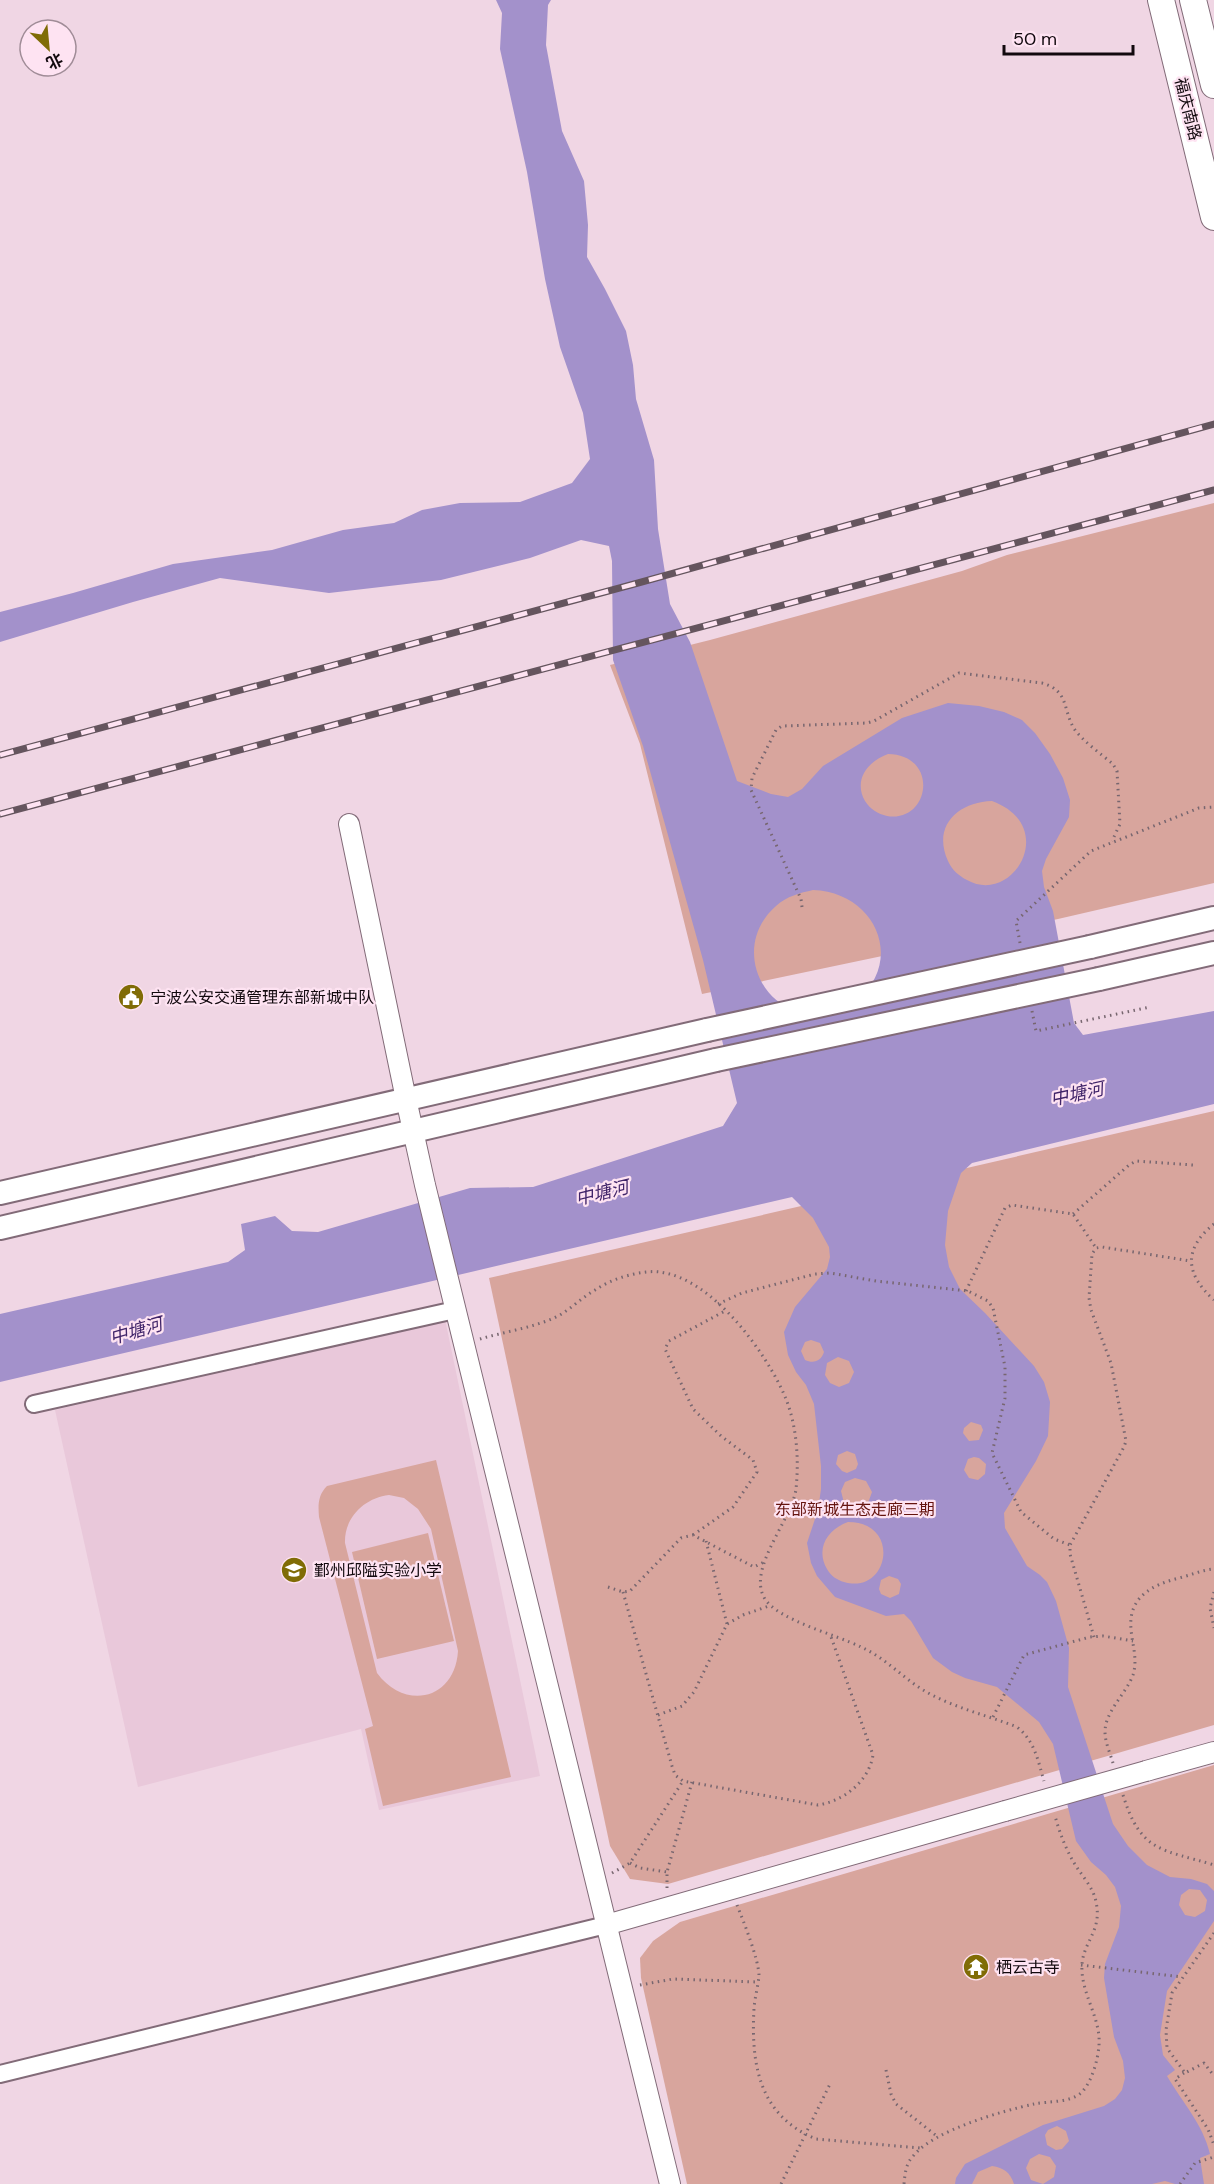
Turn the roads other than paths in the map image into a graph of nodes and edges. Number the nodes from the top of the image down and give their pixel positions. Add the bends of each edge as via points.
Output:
1 (1161, 0) edge
2 (1193, 0) edge
3 (1214, 85) edge
4 (1214, 217) edge
5 (349, 824) dead end
6 (1214, 918) edge
7 (1214, 953) edge
8 (405, 1099) junction
9 (413, 1131) junction
10 (0, 1193) edge
11 (0, 1228) edge
12 (455, 1307) junction
13 (34, 1404) dead end
14 (1214, 1752) edge
15 (606, 1925) junction
16 (0, 2074) edge
17 (670, 2184) edge

1 - 4 main road, 福庆南路
2 - 3 main road, 福庆南路
5 - 8 street
6 - 8 main road, bridge
7 - 9 main road, bridge via 716,1060
8 - 9 street
8 - 10 main road
9 - 11 main road
9 - 12 street
12 - 13 street
12 - 15 street
14 - 15 street, bridge
15 - 16 street
15 - 17 street

